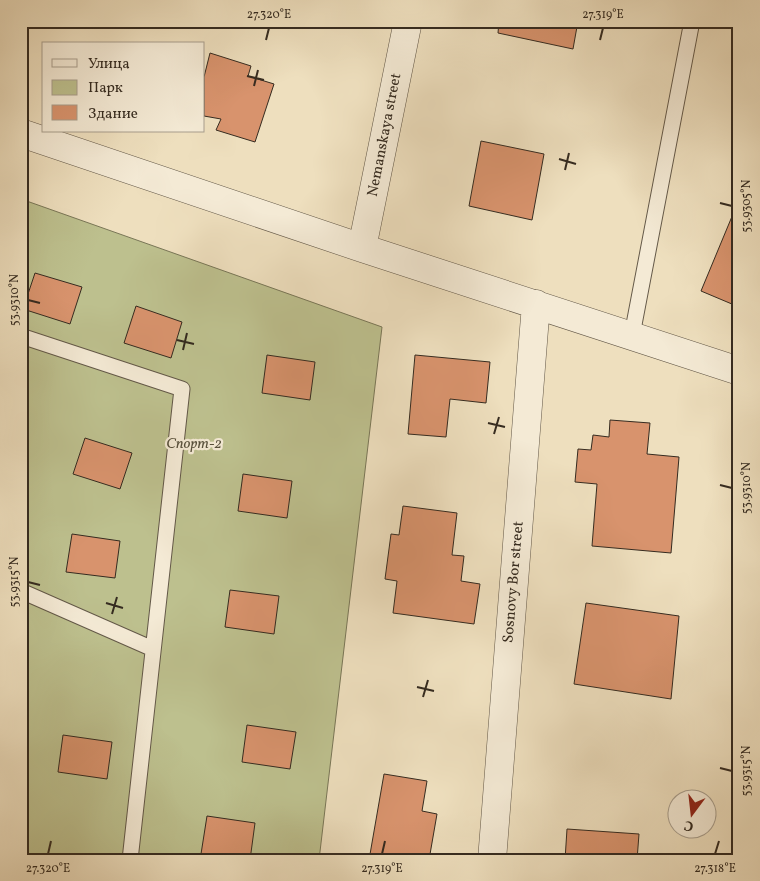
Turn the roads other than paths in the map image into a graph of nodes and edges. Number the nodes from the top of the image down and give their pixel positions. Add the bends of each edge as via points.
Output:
1 (408, 21) edge
2 (692, 21) edge
3 (21, 133) edge
4 (362, 248) junction
5 (536, 304) junction
6 (632, 335) junction
7 (21, 336) edge
8 (739, 371) edge
9 (21, 591) edge
10 (153, 649) junction
11 (130, 860) edge
12 (492, 860) edge

1 - 4 street, Nemanskaya street
2 - 6 lane
3 - 4 street
4 - 5 street
5 - 6 street
5 - 12 street, Sosnovy Bor street
6 - 8 street
7 - 10 lane via 182,388
9 - 10 lane
10 - 11 lane

